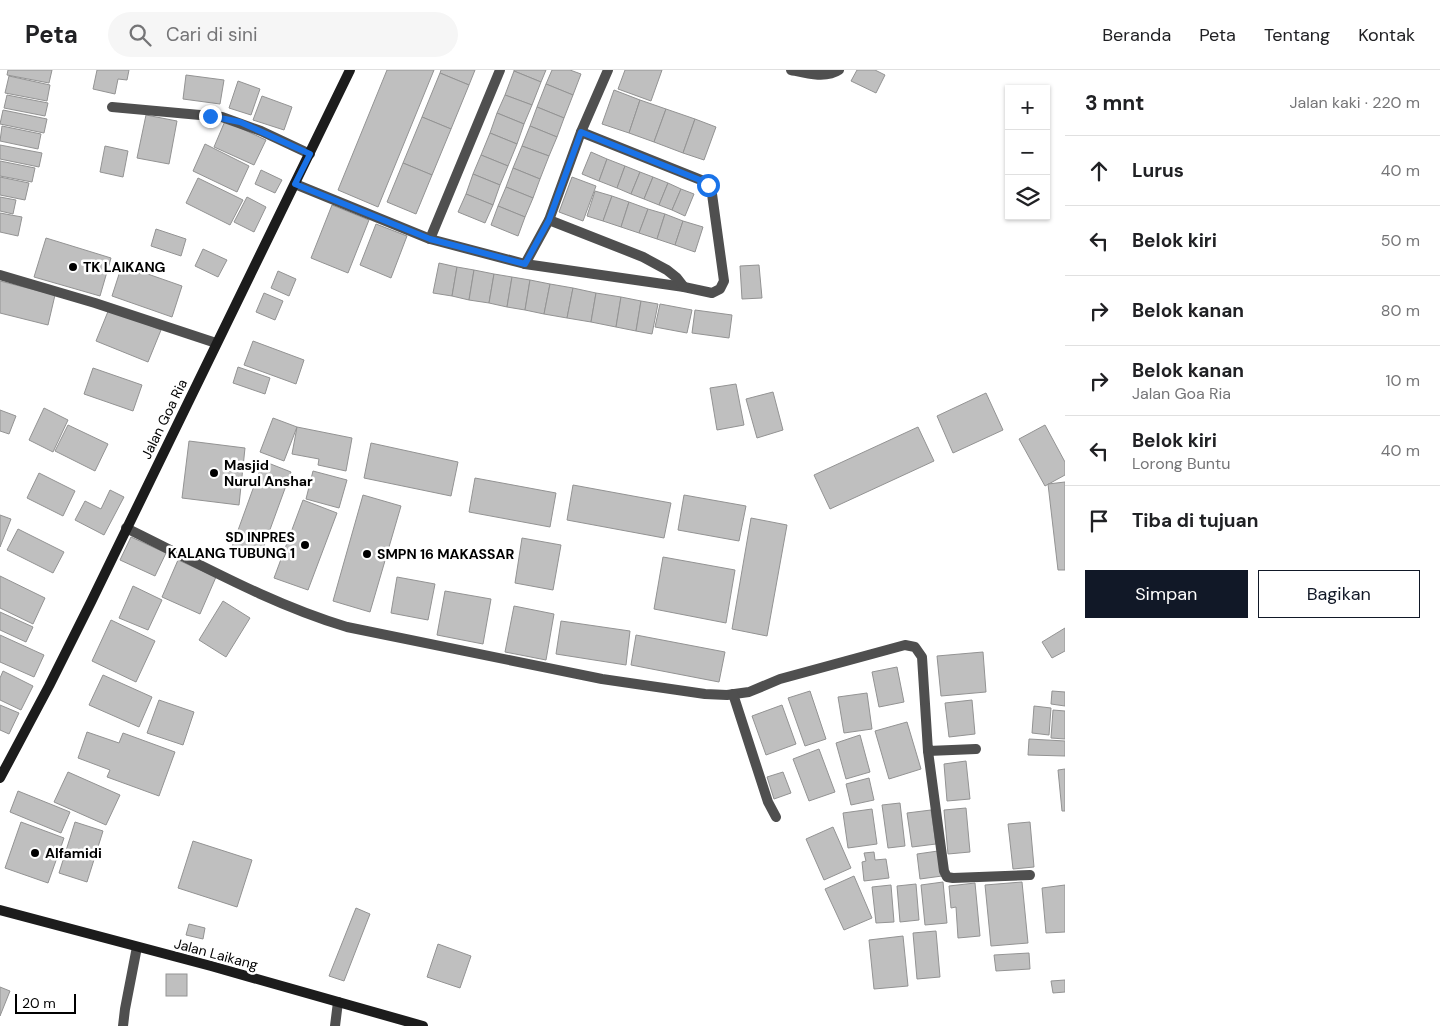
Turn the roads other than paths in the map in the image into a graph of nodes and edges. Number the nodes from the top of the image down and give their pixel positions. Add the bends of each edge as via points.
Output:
1 (350, 70) edge
2 (500, 70) edge
3 (608, 70) edge
4 (790, 70) edge
5 (838, 70) edge
6 (112, 107) dead end
7 (581, 132) junction
8 (310, 154) junction
9 (295, 184) junction
10 (549, 220) junction
11 (430, 239) junction
12 (525, 264) junction
13 (0, 275) edge
14 (684, 287) junction
15 (216, 343) junction
16 (126, 528) junction
17 (733, 694) junction
18 (976, 749) dead end
19 (928, 751) junction
20 (0, 778) edge
21 (776, 817) dead end
22 (1030, 875) dead end
23 (0, 910) edge
24 (137, 947) junction
25 (338, 1002) junction
26 (123, 1026) edge
27 (335, 1026) edge
28 (424, 1026) edge

1 - 8 main road, Jalan Goa Ria
2 - 11 street
3 - 7 street
4 - 5 street via 826,75
6 - 8 street via 222,117
7 - 10 street
7 - 14 street via 708,185 724,281 720,289 712,292
8 - 9 main road, Jalan Goa Ria
9 - 11 street
9 - 15 main road, Jalan Goa Ria
10 - 12 street
10 - 14 street via 643,258 667,270
11 - 12 street
12 - 14 street
13 - 15 street
15 - 16 main road, Jalan Goa Ria
16 - 17 street via 324,620 602,679 705,694
16 - 20 main road, Jalan Goa Ria
17 - 19 street via 905,645 915,647 922,656
17 - 21 street via 768,802
18 - 19 street
19 - 22 street via 947,876
23 - 24 main road, Jalan Laikang
24 - 25 main road, Jalan Laikang
24 - 26 street
25 - 27 street
25 - 28 main road, Jalan Laikang

